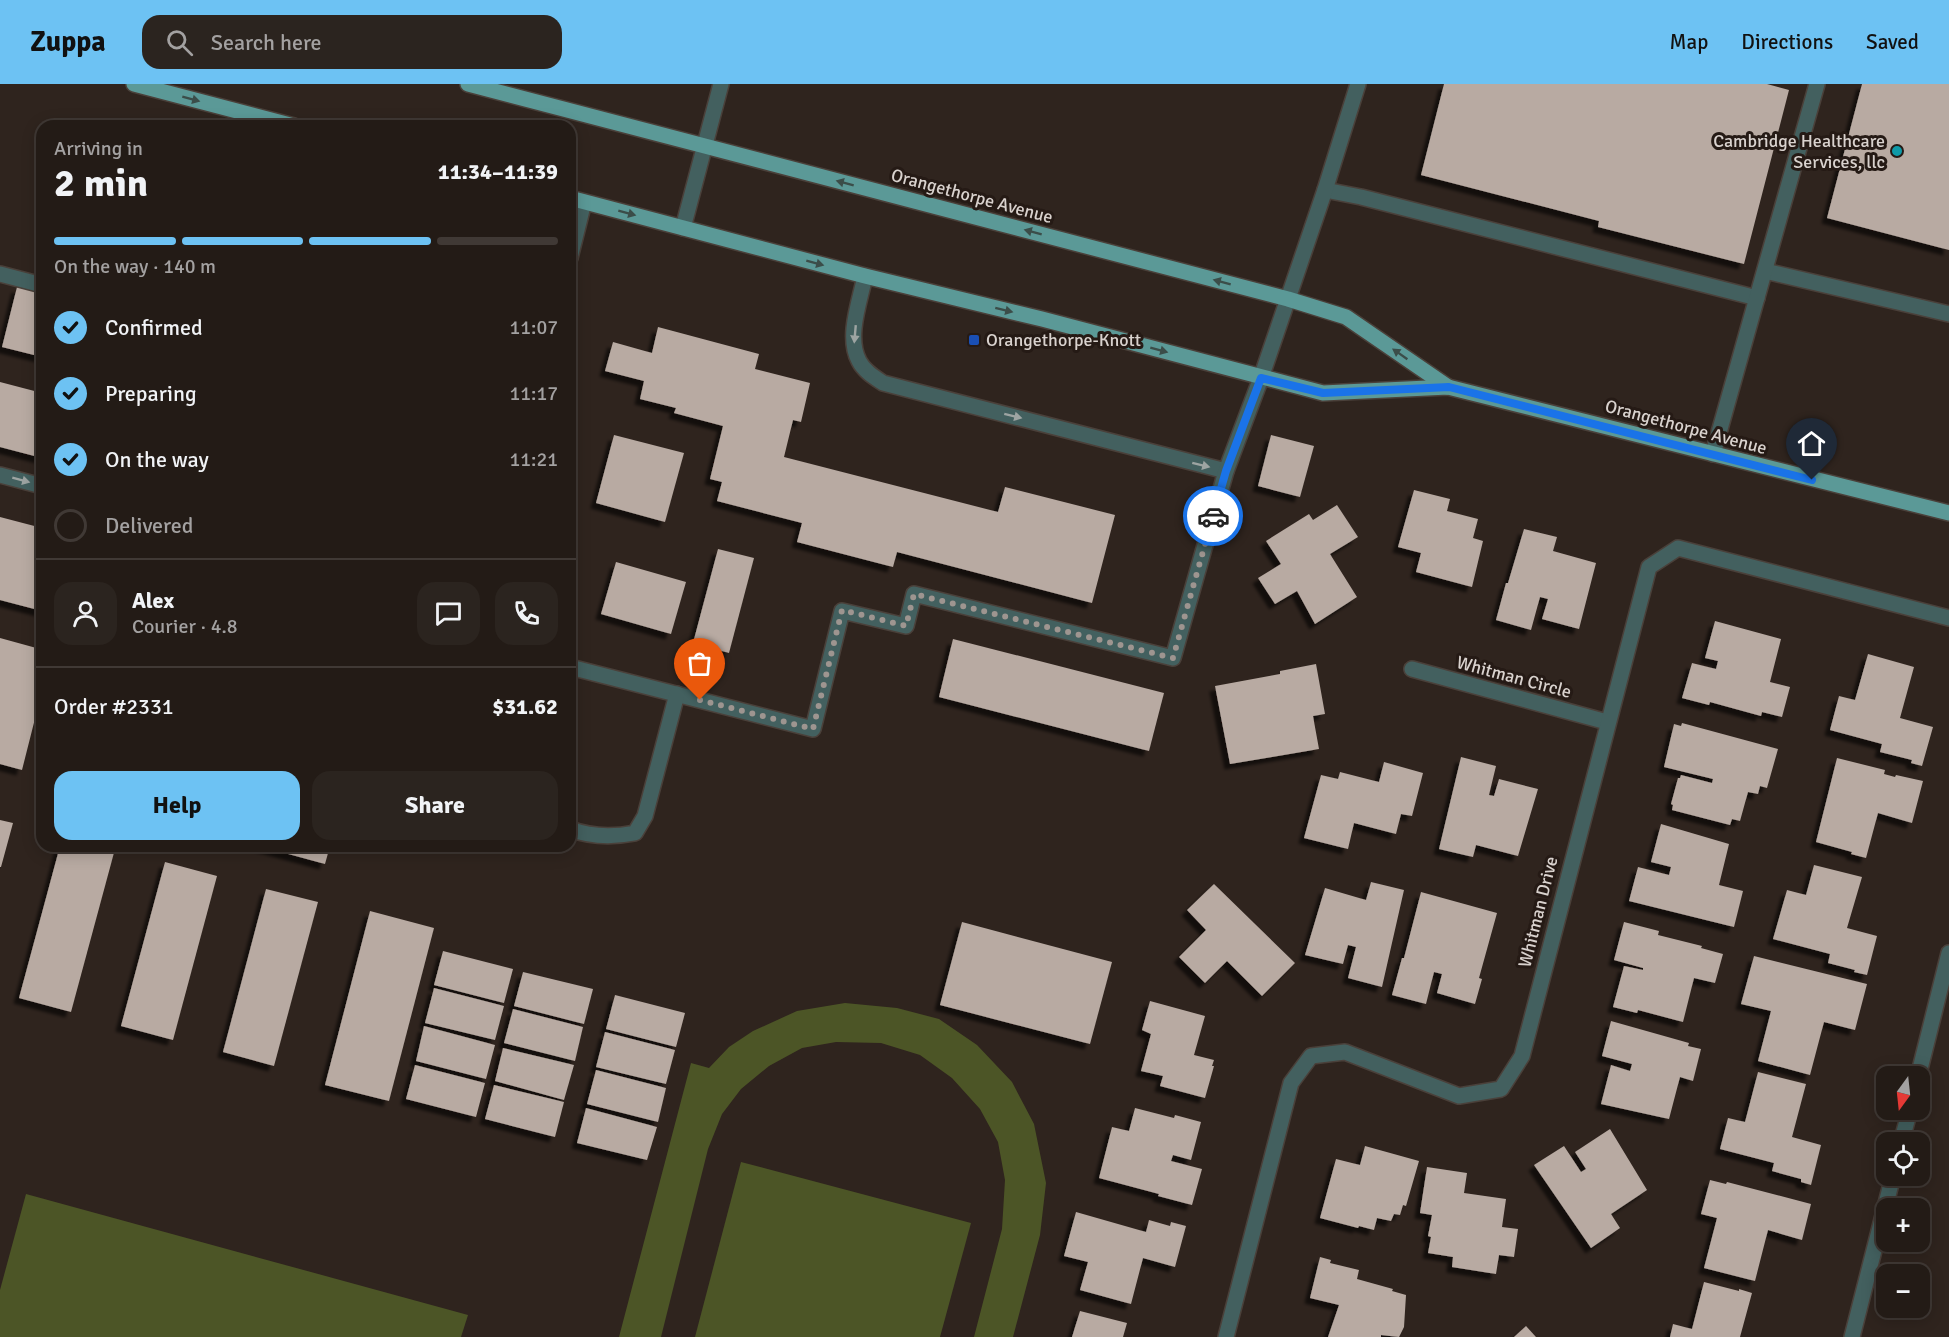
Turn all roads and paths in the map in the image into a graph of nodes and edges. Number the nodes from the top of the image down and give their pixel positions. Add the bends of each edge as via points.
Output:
1 (134, 84) edge
2 (468, 84) edge
3 (721, 84) edge
4 (1358, 84) edge
5 (1817, 84) edge
6 (270, 120) edge
7 (705, 146) junction
8 (1326, 190) junction
9 (577, 200) edge
10 (683, 228) junction
11 (1765, 271) junction
12 (0, 274) edge
13 (865, 276) junction
14 (36, 283) edge
15 (1757, 298) junction
16 (1288, 299) junction
17 (1949, 314) edge
18 (1261, 378) junction
19 (1449, 387) junction
20 (1713, 454) junction
21 (1226, 471) junction
22 (0, 475) edge
23 (36, 484) edge
24 (1949, 513) edge
25 (1949, 618) edge
26 (576, 669) edge
27 (1412, 669) dead end
28 (677, 694) junction
29 (1607, 722) junction
30 (576, 832) edge
31 (1949, 953) edge
32 (1921, 1066) edge
33 (1890, 1186) edge
34 (1226, 1337) edge
35 (1852, 1337) edge

1 -> 6 main road
2 - 7 main road, Orangethorpe Avenue
3 - 7 street
4 - 8 street
5 - 11 street
7 - 10 street
16 -> 7 main road, Orangethorpe Avenue
8 - 15 street
8 - 16 street
9 -> 10 main road, Orangethorpe Avenue
10 -> 13 main road, Orangethorpe Avenue
11 - 15 street
11 - 17 street
12 - 14 street
13 -> 18 main road, Orangethorpe Avenue
13 -> 21 street via 854,346 859,361 883,383
15 - 20 street
16 - 18 street
19 -> 16 main road, Orangethorpe Avenue via 1346,317
18 - 19 main road, Orangethorpe Avenue via 1323,393
18 - 21 street
19 - 20 main road, Orangethorpe Avenue
20 - 24 main road, Orangethorpe Avenue
21 - 28 street via 1173,658 914,594 906,626 842,610 813,729
22 -> 23 street
25 - 29 street, Whitman Drive via 1678,548 1649,567
26 - 28 street
27 - 29 street, Whitman Circle
28 - 30 street via 645,816 635,833 615,837
29 - 34 street, Whitman Drive via 1522,1056 1501,1089 1459,1096 1345,1052 1311,1056 1291,1083
31 - 32 street
33 - 35 street

